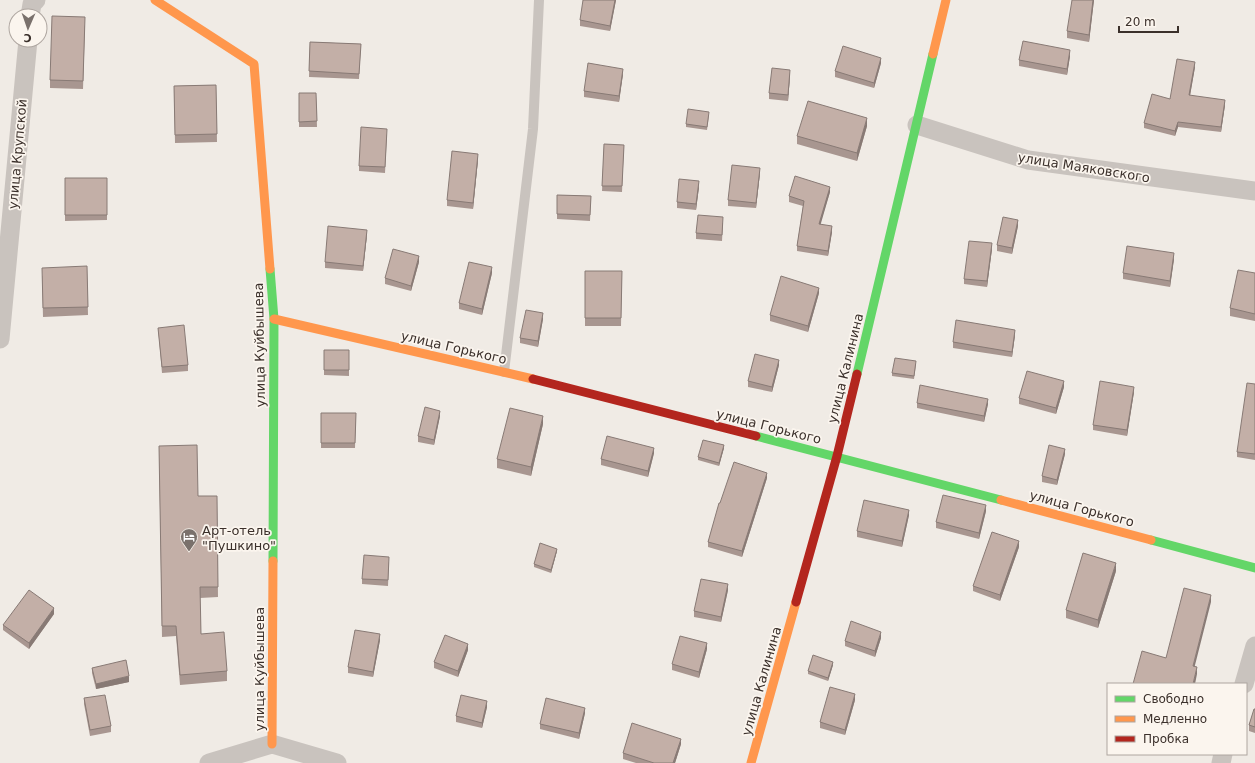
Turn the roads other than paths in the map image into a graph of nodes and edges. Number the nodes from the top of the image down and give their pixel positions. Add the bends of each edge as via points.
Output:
1 (155, 0) edge
2 (539, 0) edge
3 (946, 0) edge
4 (27, 48) edge
5 (917, 125) junction
6 (1255, 191) edge
7 (274, 319) junction
8 (0, 339) edge
9 (504, 372) junction
10 (837, 456) junction
11 (1255, 568) edge
12 (1255, 646) edge
13 (1244, 683) edge
14 (272, 744) junction
15 (209, 763) edge
16 (337, 763) edge
17 (751, 763) edge

1 - 7 street, улица Куйбышева via 254,64
2 - 9 lane via 533,128
3 - 5 street, улица Калинина
4 - 8 street, улица Крупской
5 - 6 street, улица Маяковского via 1028,160
5 - 10 street, улица Калинина
7 - 9 street, улица Горького
7 - 14 street, улица Куйбышева
9 - 10 street, улица Горького
10 - 11 street, улица Горького
10 - 17 street, улица Калинина
12 - 13 street
14 - 15 street
14 - 16 street

